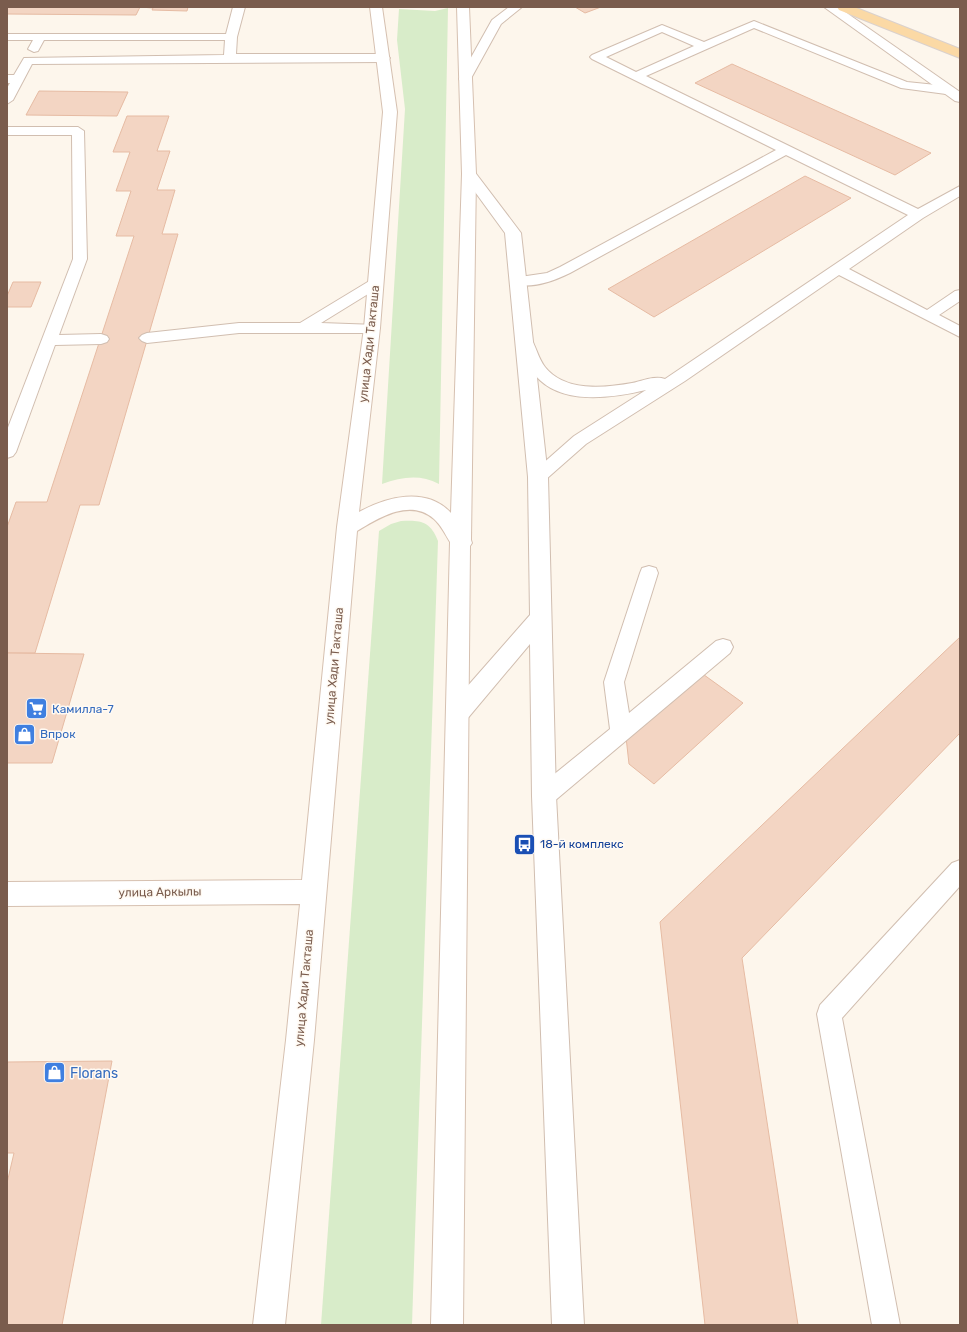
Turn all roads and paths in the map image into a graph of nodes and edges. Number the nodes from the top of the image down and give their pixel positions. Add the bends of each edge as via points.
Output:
1 (239, 7) edge
2 (376, 7) edge
3 (464, 7) edge
4 (516, 7) edge
5 (830, 7) edge
6 (843, 7) edge
7 (7, 37) edge
8 (40, 37) junction
9 (230, 37) junction
10 (703, 46) junction
11 (960, 54) edge
12 (230, 58) junction
13 (384, 58) junction
14 (28, 62) junction
15 (636, 76) junction
16 (13, 79) edge
17 (465, 79) junction
18 (946, 90) junction
19 (960, 98) edge
20 (7, 100) edge
21 (7, 131) edge
22 (785, 150) junction
23 (469, 174) junction
24 (960, 190) edge
25 (918, 215) junction
26 (838, 268) junction
27 (518, 281) junction
28 (376, 283) junction
29 (960, 294) edge
30 (928, 316) junction
31 (302, 328) junction
32 (372, 328) junction
33 (960, 332) edge
34 (148, 338) dead end
35 (101, 339) dead end
36 (49, 340) junction
37 (524, 340) junction
38 (678, 377) junction
39 (7, 452) edge
40 (538, 477) junction
41 (347, 527) junction
42 (462, 543) junction
43 (649, 573) dead end
44 (541, 617) junction
45 (723, 647) dead end
46 (459, 712) junction
47 (621, 734) junction
48 (544, 796) junction
49 (960, 870) edge
50 (313, 892) junction
51 (7, 894) edge
52 (269, 1325) edge
53 (447, 1325) edge
54 (568, 1325) edge
55 (886, 1325) edge

1 - 9 lane
2 - 13 main road, улица Хади Такташа
3 - 17 main road
4 - 17 lane via 496,22
5 - 18 main road
6 - 11 main road
7 - 8 lane
8 - 9 lane
8 - 14 lane
9 - 12 lane
10 - 15 lane
10 - 15 lane via 662,28 596,56
10 - 18 lane via 754,24 905,85
12 - 13 lane
12 - 14 lane
13 - 28 main road, улица Хади Такташа via 390,112
14 - 16 lane
15 - 22 lane
16 - 20 lane
17 - 23 main road
18 - 19 main road
21 - 36 lane via 78,131 80,259
22 - 25 lane
22 - 27 lane via 565,270 550,277
23 - 27 main road via 513,233
23 - 42 main road
24 - 25 lane
25 - 26 lane
26 - 30 lane
26 - 38 lane
27 - 37 main road
28 - 31 lane
28 - 32 main road, улица Хади Такташа
29 - 30 lane
30 - 33 lane
31 - 32 lane
31 - 34 lane via 238,328
32 - 41 main road, улица Хади Такташа
35 - 36 lane
36 - 39 lane
37 - 38 lane via 542,374 556,385 574,390 628,391
37 - 40 main road
38 - 40 lane via 580,440
40 - 44 main road
41 - 42 main road via 382,508 412,502 439,512
41 - 50 main road, улица Хади Такташа
42 - 46 main road
43 - 47 lane via 614,682
44 - 46 main road
44 - 48 main road
45 - 47 lane
46 - 53 main road
47 - 48 lane
48 - 54 main road
49 - 55 lane via 829,1014
50 - 51 main road, улица Аркылы
50 - 52 main road, улица Хади Такташа via 300,1040

